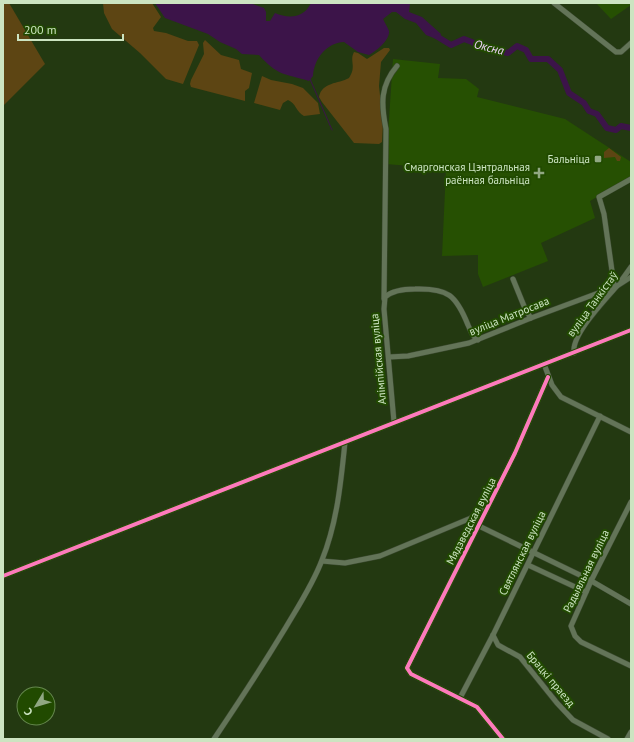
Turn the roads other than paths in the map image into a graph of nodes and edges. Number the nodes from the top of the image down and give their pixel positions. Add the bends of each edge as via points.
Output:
1 (554, 3) edge
2 (631, 44) edge
3 (397, 66) dead end
4 (631, 179) edge
5 (631, 267) edge
6 (631, 277) edge
7 (513, 280) dead end
8 (616, 286) junction
9 (386, 297) junction
10 (531, 318) junction
11 (631, 330) edge
12 (478, 340) junction
13 (574, 353) junction
14 (389, 357) junction
15 (544, 364) junction
16 (548, 378) junction
17 (600, 416) junction
18 (394, 422) junction
19 (631, 432) edge
20 (345, 442) junction
21 (491, 501) junction
22 (631, 502) edge
23 (479, 526) junction
24 (533, 554) junction
25 (322, 561) junction
26 (528, 565) junction
27 (3, 576) edge
28 (591, 581) junction
29 (586, 592) junction
30 (631, 604) edge
31 (493, 635) junction
32 (498, 645) junction
33 (487, 648) junction
34 (631, 666) edge
35 (460, 698) junction
36 (631, 732) edge
37 (214, 739) edge
38 (503, 739) edge
39 (608, 739) edge
40 (627, 739) edge

1 - 2 street via 616,52 621,52
3 - 9 street, Алімпійская вуліца via 390,74 383,90 386,129
4 - 8 street via 599,197
5 - 8 street, вуліца Танкістаў
6 - 8 street, вуліца Матросава
7 - 10 street
8 - 10 street, вуліца Матросава
8 - 13 street, вуліца Танкістаў via 577,338
9 - 12 street via 402,290 415,289 440,290 448,293 460,306 473,336
9 - 14 street, Алімпійская вуліца
10 - 12 street, вуліца Матросава
11 - 13 street
12 - 14 street, вуліца Матросава via 430,352
13 - 15 street
14 - 18 street, Алімпійская вуліца
15 - 16 street
15 - 18 street
16 - 17 street via 561,397
16 - 21 street, Мядзведская вуліца via 516,452
17 - 19 street
17 - 24 street, Святлянская вуліца
18 - 20 street
20 - 25 street via 331,534
20 - 27 street
21 - 23 street, Мядзведская вуліца
21 - 25 street via 471,518 380,556 345,563
22 - 28 street, Радыяльная вуліца
23 - 24 street
23 - 35 street, Мядзведская вуліца via 408,666 408,671
24 - 26 street, Святлянская вуліца
24 - 28 street
25 - 37 street via 309,588 254,680
26 - 29 street
26 - 31 street, Святлянская вуліца
28 - 29 street, Радыяльная вуліца
28 - 30 street
29 - 34 street, Радыяльная вуліца via 571,624 572,631 581,642
31 - 32 street
31 - 33 street, Святлянская вуліца
32 - 33 street via 490,645
32 - 39 street, Брацкі праезд via 520,657 556,703 573,720
33 - 35 street, Святлянская вуліца
35 - 38 street via 481,710
36 - 40 street

